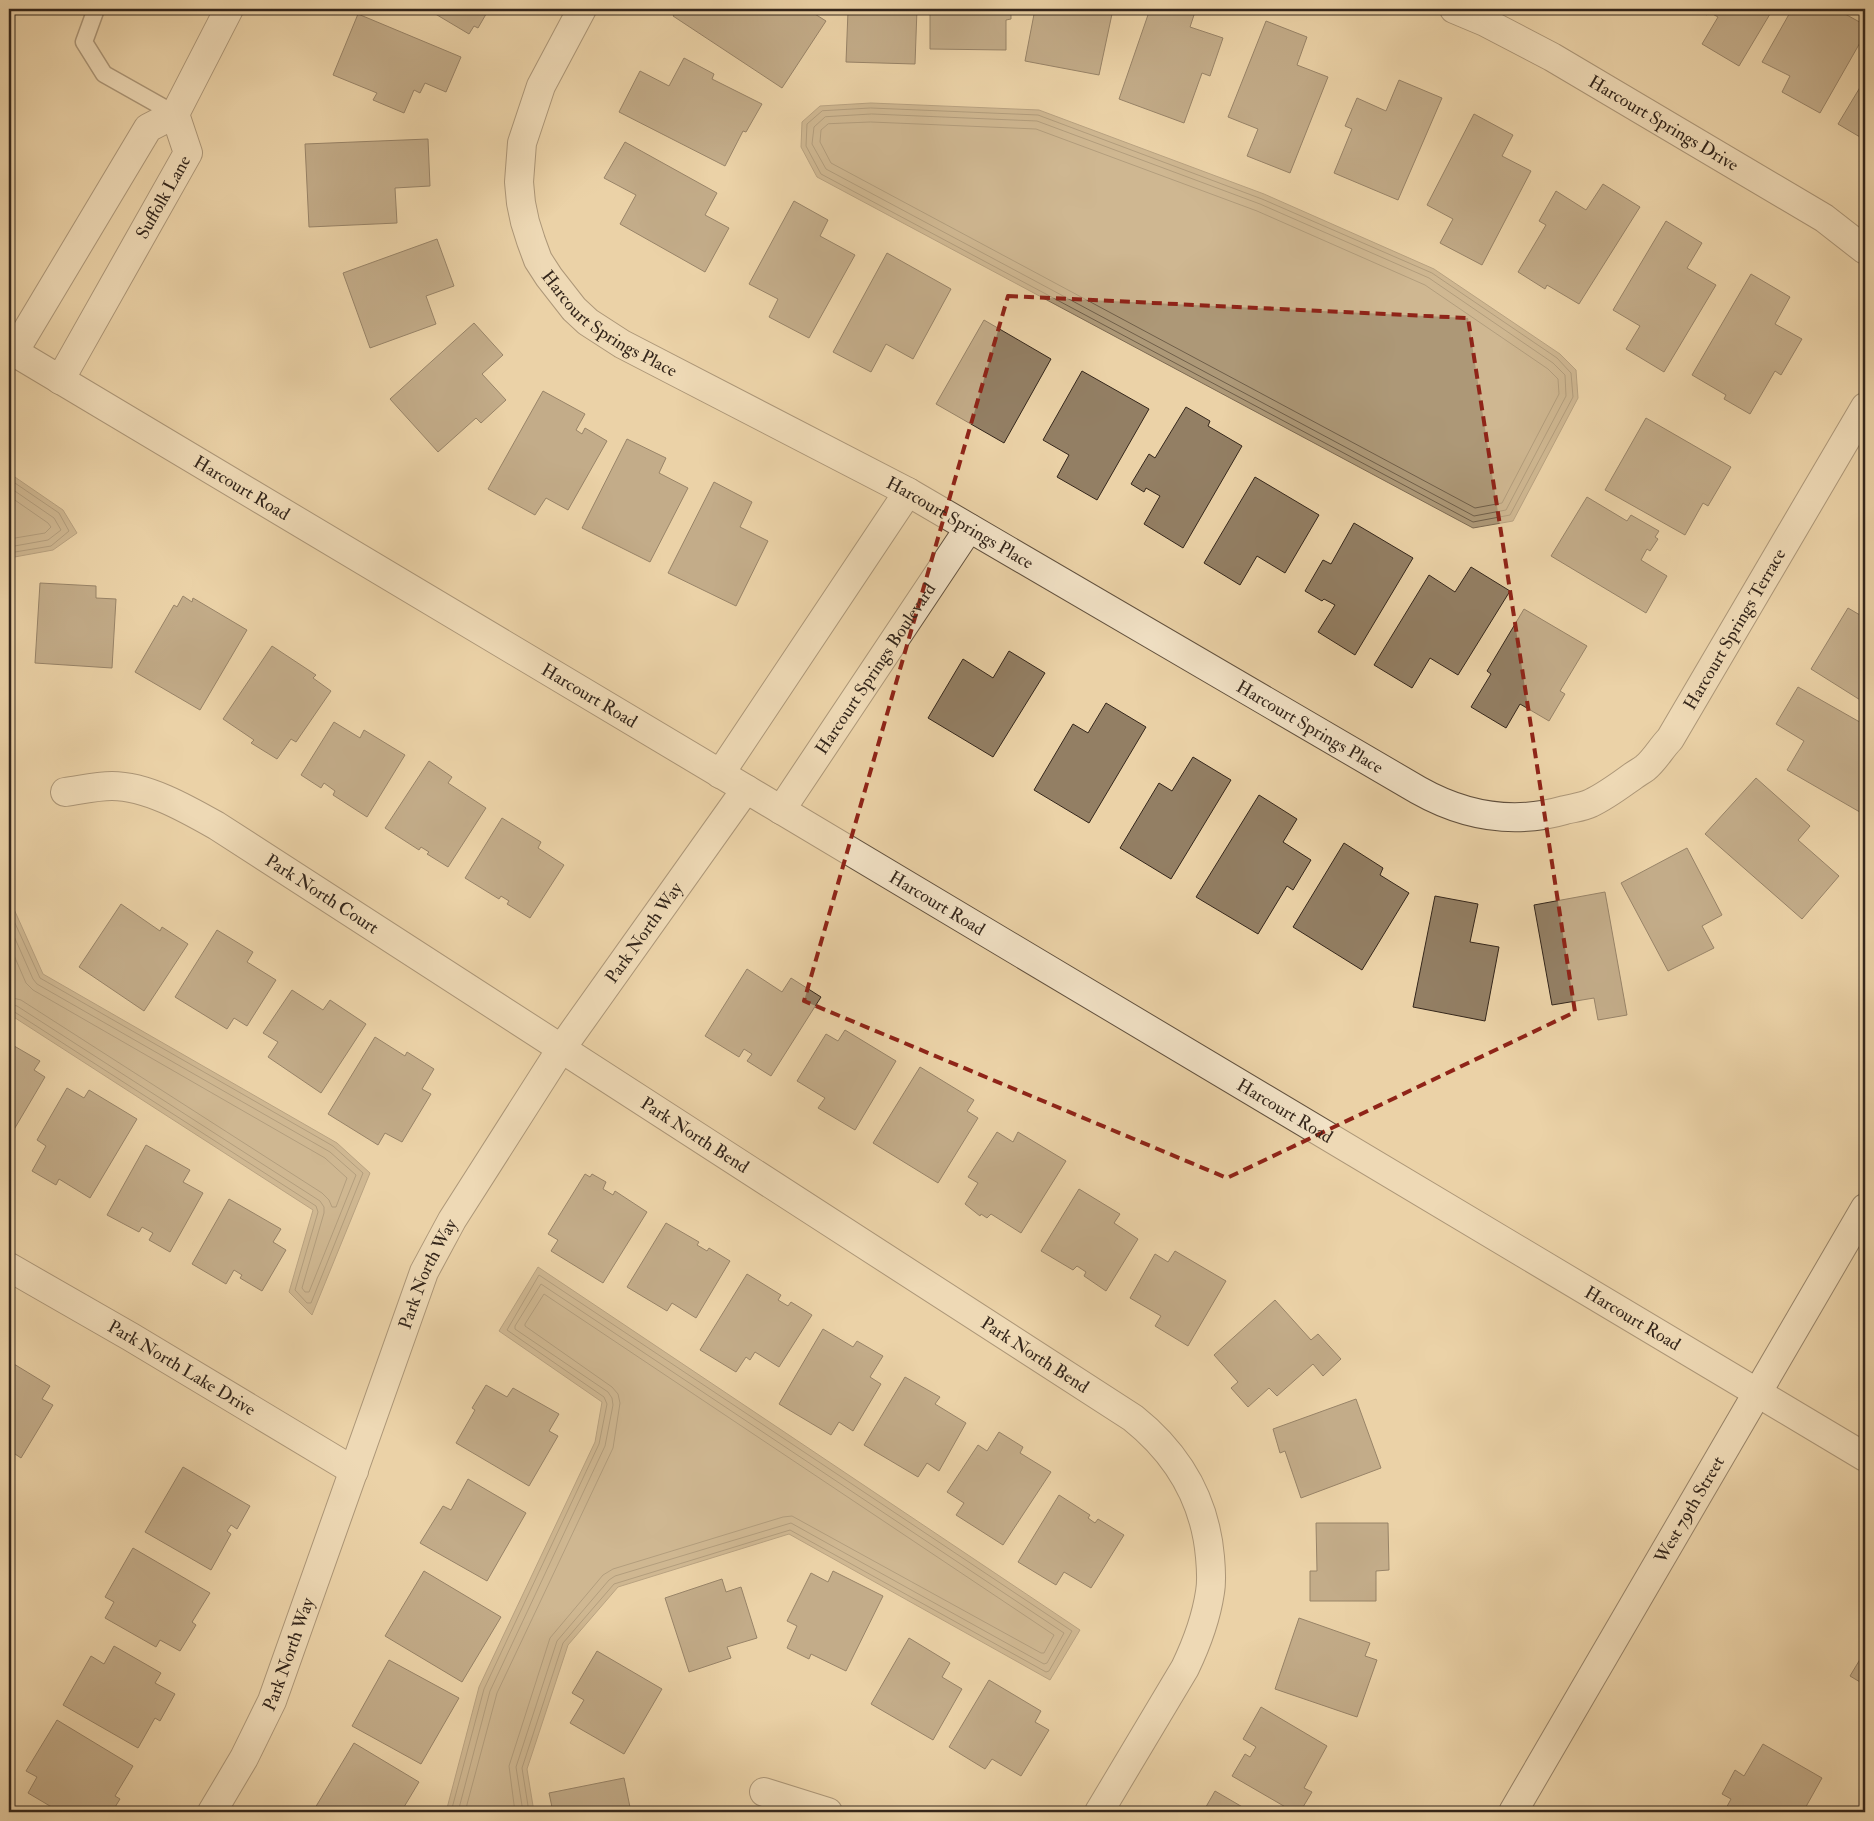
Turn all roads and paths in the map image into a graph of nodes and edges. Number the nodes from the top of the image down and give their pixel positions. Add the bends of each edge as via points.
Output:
1 (96, 9) edge
2 (229, 9) edge
3 (582, 9) edge
4 (1454, 9) edge
5 (175, 114) junction
6 (1865, 250) edge
7 (11, 351) edge
8 (60, 380) junction
9 (1865, 407) edge
10 (908, 492) junction
11 (969, 528) junction
12 (720, 774) junction
13 (746, 789) junction
14 (65, 792) dead end
15 (781, 810) junction
16 (1564, 811) joint
17 (561, 1049) junction
18 (1865, 1208) edge
19 (9, 1267) edge
20 (1757, 1393) junction
21 (1865, 1457) edge
22 (354, 1471) junction
23 (764, 1792) dead end
24 (212, 1812) edge
25 (828, 1812) edge
26 (1099, 1812) edge
27 (1513, 1812) edge

1 - 5 lane via 84,42 104,74
2 - 5 street
3 - 10 street, Harcourt Springs Place via 542,86 522,143 521,203 538,260 574,309 622,344
4 - 6 street, Harcourt Springs Drive via 1552,57 1681,132 1824,218
5 - 7 street via 148,128
5 - 8 street, Suffolk Lane via 188,153
7 - 8 street, Harcourt Road
8 - 12 street, Harcourt Road
9 - 16 street, Harcourt Springs Terrace via 1670,739 1653,761 1623,785 1590,804
10 - 11 street, Harcourt Springs Place
10 - 12 street
11 - 15 street, Harcourt Springs Boulevard
11 - 16 street, Harcourt Springs Place via 1432,798 1490,817 1519,818
12 - 13 street, Harcourt Road
13 - 15 street, Harcourt Road
13 - 17 street, Park North Way
14 - 17 street, Park North Court via 112,786 132,789 152,794 198,815
15 - 20 street, Harcourt Road
17 - 22 street, Park North Way via 452,1220 424,1272
17 - 26 street, Park North Bend via 1132,1418 1157,1438 1178,1464 1198,1503 1208,1534 1211,1590 1197,1643 1185,1668
18 - 20 street, West 79th Street
19 - 22 street, Park North Lake Drive
20 - 21 street, Harcourt Road
20 - 27 street, West 79th Street
22 - 24 street, Park North Way via 272,1701
23 - 25 street

